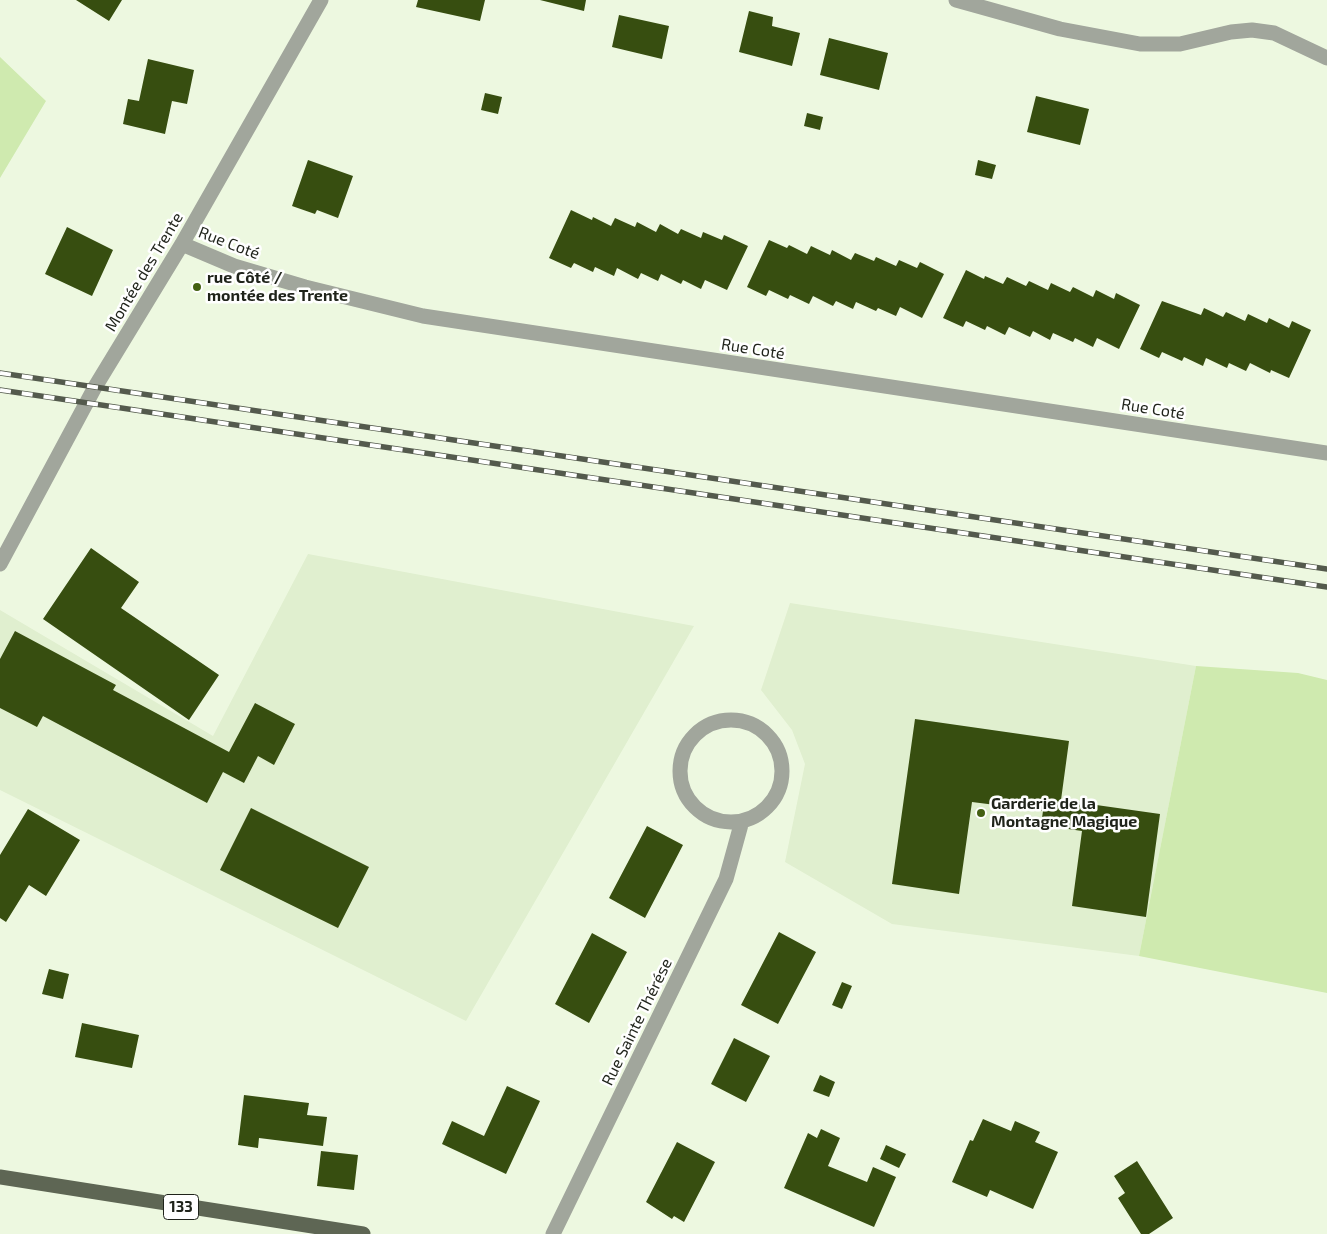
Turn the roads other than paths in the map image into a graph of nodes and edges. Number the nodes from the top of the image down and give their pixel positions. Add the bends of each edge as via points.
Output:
1 (320, 0) edge
2 (956, 0) edge
3 (996, 5) edge
4 (1327, 58) edge
5 (182, 244) junction
6 (1327, 452) edge
7 (0, 564) edge
8 (742, 821) junction
9 (0, 1177) edge
10 (363, 1234) edge
11 (553, 1234) edge

1 - 5 street, Montée des Trente
2 - 3 street
3 - 4 street via 1060,29 1140,44 1180,44 1252,30 1274,33
5 - 6 street, Rue Coté via 234,266 305,288 423,316
5 - 7 street, Montée des Trente via 95,387
8 - 8 street via 757,816 779,791 781,758 775,743 764,731 749,723 733,720 716,722 700,730 688,742 680,776 684,792 694,807 708,817 725,822
8 - 11 street, Rue Sainte Thérése via 726,879
9 - 10 main road, 133

